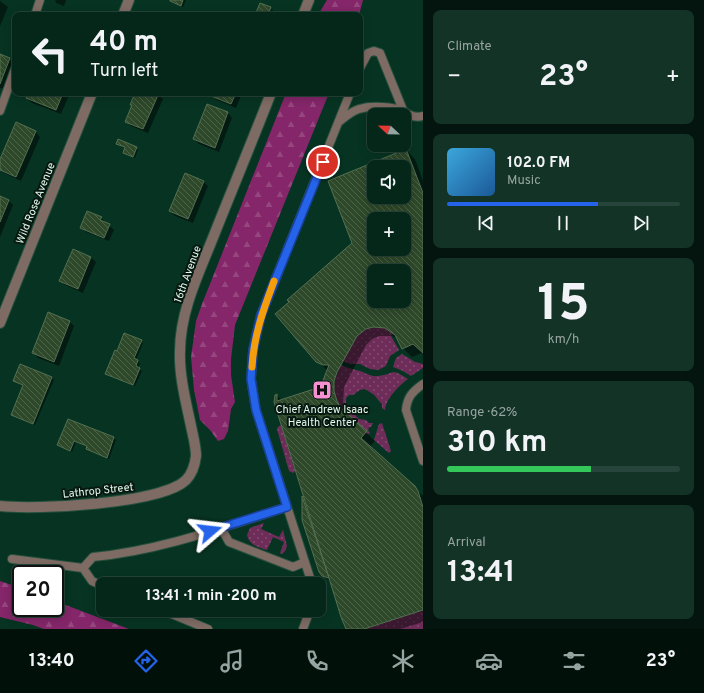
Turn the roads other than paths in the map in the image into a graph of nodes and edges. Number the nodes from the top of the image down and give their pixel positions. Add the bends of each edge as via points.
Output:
1 (40, 0) edge
2 (129, 0) edge
3 (309, 0) edge
4 (36, 12) edge
5 (124, 12) edge
6 (304, 12) edge
7 (363, 62) edge
8 (12, 78) edge
9 (91, 96) edge
10 (270, 96) edge
11 (349, 96) edge
12 (393, 108) edge
13 (402, 108) edge
14 (0, 111) edge
15 (411, 116) edge
16 (423, 116) edge
17 (340, 121) junction
18 (0, 323) edge
19 (423, 384) edge
20 (423, 461) edge
21 (191, 473) joint
22 (0, 506) edge
23 (287, 507) junction
24 (221, 528) junction
25 (12, 559) dead end
26 (305, 562) junction
27 (83, 568) junction
28 (310, 577) edge
29 (96, 583) edge
30 (179, 617) edge
31 (307, 617) edge
32 (208, 629) edge
33 (303, 629) edge

1 - 4 lane
2 - 5 street
3 - 6 street
7 - 13 lane via 368,53 380,53
8 - 14 lane
9 - 18 street, Wild Rose Avenue
10 - 21 street, 16th Avenue via 201,269 184,320 180,351 181,375 195,448 195,465
11 - 17 lane
12 - 17 lane via 358,109
15 - 16 lane
17 - 23 lane via 261,315 253,350 251,379 256,410
19 - 20 lane via 411,394 406,404
21 - 22 street, Lathrop Street via 186,480 167,492 141,497 67,506
23 - 24 lane
23 - 26 lane
24 - 26 lane via 229,542 293,567
24 - 27 lane via 147,549 93,557
25 - 27 lane
26 - 28 lane
27 - 29 lane
30 - 32 lane
31 - 33 lane

